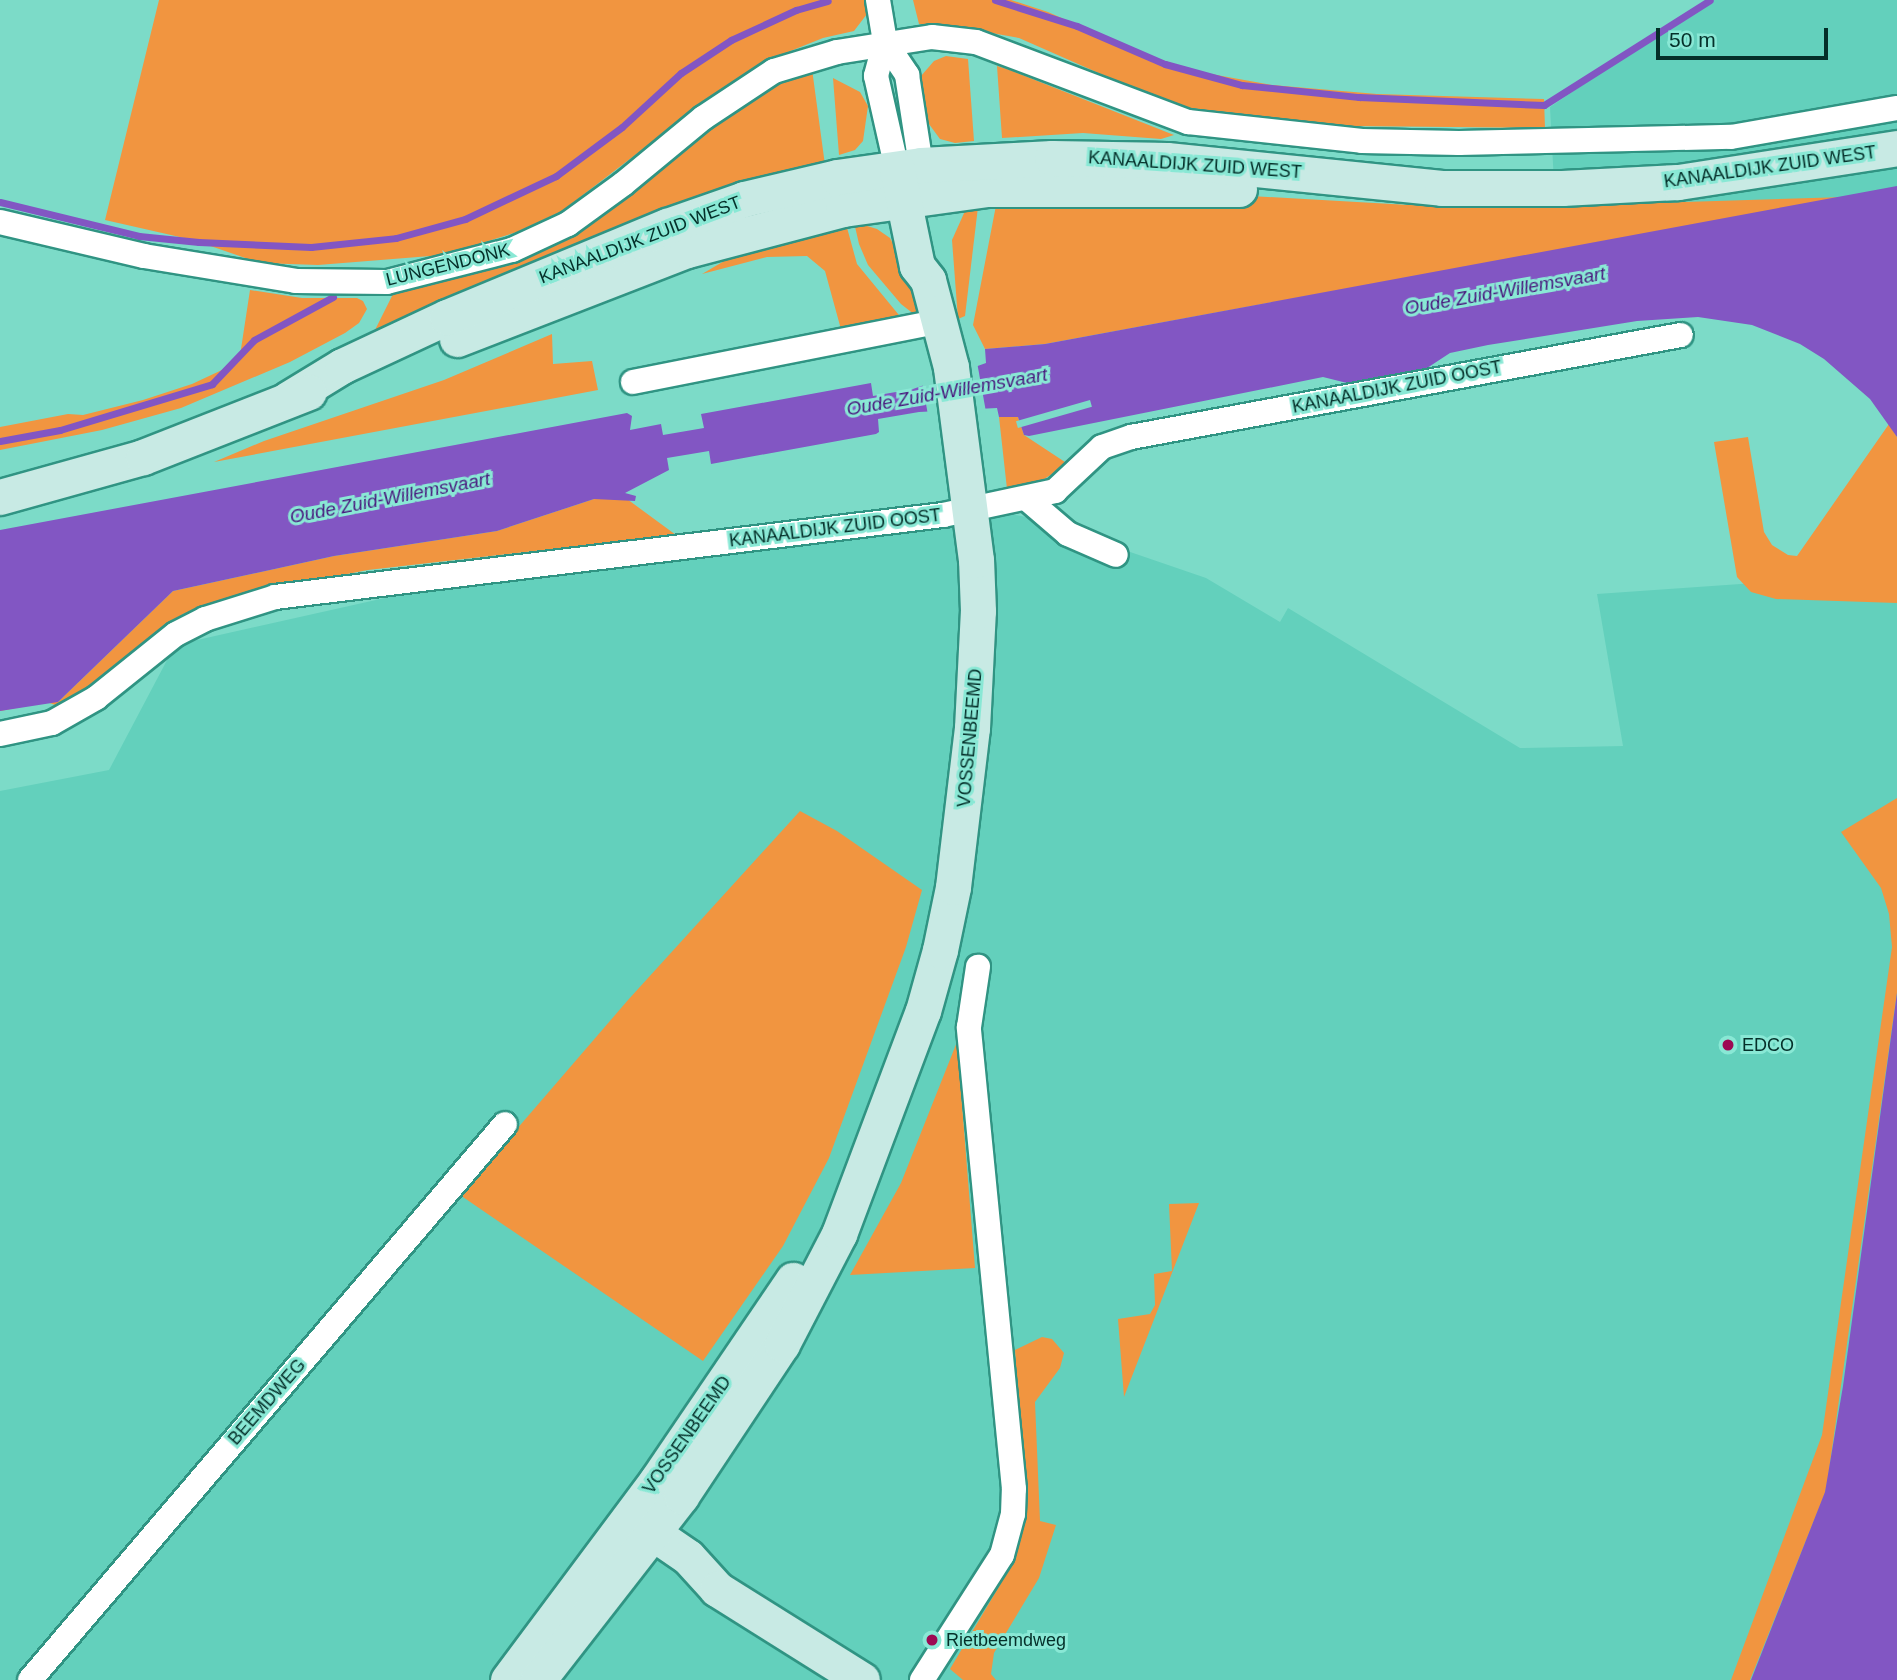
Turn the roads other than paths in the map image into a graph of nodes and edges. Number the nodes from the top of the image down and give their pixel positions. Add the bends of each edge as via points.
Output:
1 (878, 0) edge
2 (885, 42) junction
3 (1897, 108) edge
4 (1897, 148) edge
5 (912, 182) junction
6 (0, 222) edge
7 (941, 321) junction
8 (1681, 335) dead end
9 (633, 382) dead end
10 (0, 497) edge
11 (1027, 499) junction
12 (971, 509) junction
13 (1116, 555) dead end
14 (0, 734) edge
15 (978, 967) dead end
16 (505, 1124) dead end
17 (639, 1536) junction
18 (30, 1680) edge
19 (508, 1680) edge
20 (538, 1680) edge
21 (862, 1680) edge
22 (922, 1680) edge

1 - 2 street
2 - 3 street, KANAALDIJK ZUID WEST via 932,37 976,42 1188,122 1363,141 1731,136
2 - 5 street via 907,75
2 - 6 street, LUNGENDONK via 774,72 703,118 568,224 512,250 387,282 296,281 144,256
4 - 5 main road, KANAALDIJK ZUID WEST via 1678,182 1562,188 1442,188 1349,179 1302,190 988,188
5 - 7 main road, VOSSENBEEMD via 936,261 928,280
5 - 10 main road, KANAALDIJK ZUID WEST via 843,209 687,250 143,457
7 - 9 street
7 - 12 main road, VOSSENBEEMD via 960,417
8 - 11 street, KANAALDIJK ZUID OOST via 1131,438 1102,447 1055,491
11 - 12 street, KANAALDIJK ZUID OOST
11 - 13 street via 1068,534
12 - 14 street, KANAALDIJK ZUID OOST via 275,597 205,619 176,634 96,698 52,723
12 - 17 main road, VOSSENBEEMD via 978,611 976,670 953,887 923,1011 839,1234 782,1344
15 - 22 street via 969,1027 1013,1514 1002,1555
16 - 18 street, BEEMDWEG
17 - 19 main road, VOSSENBEEMD
17 - 20 main road, VOSSENBEEMD
17 - 21 main road via 676,1576 717,1588

